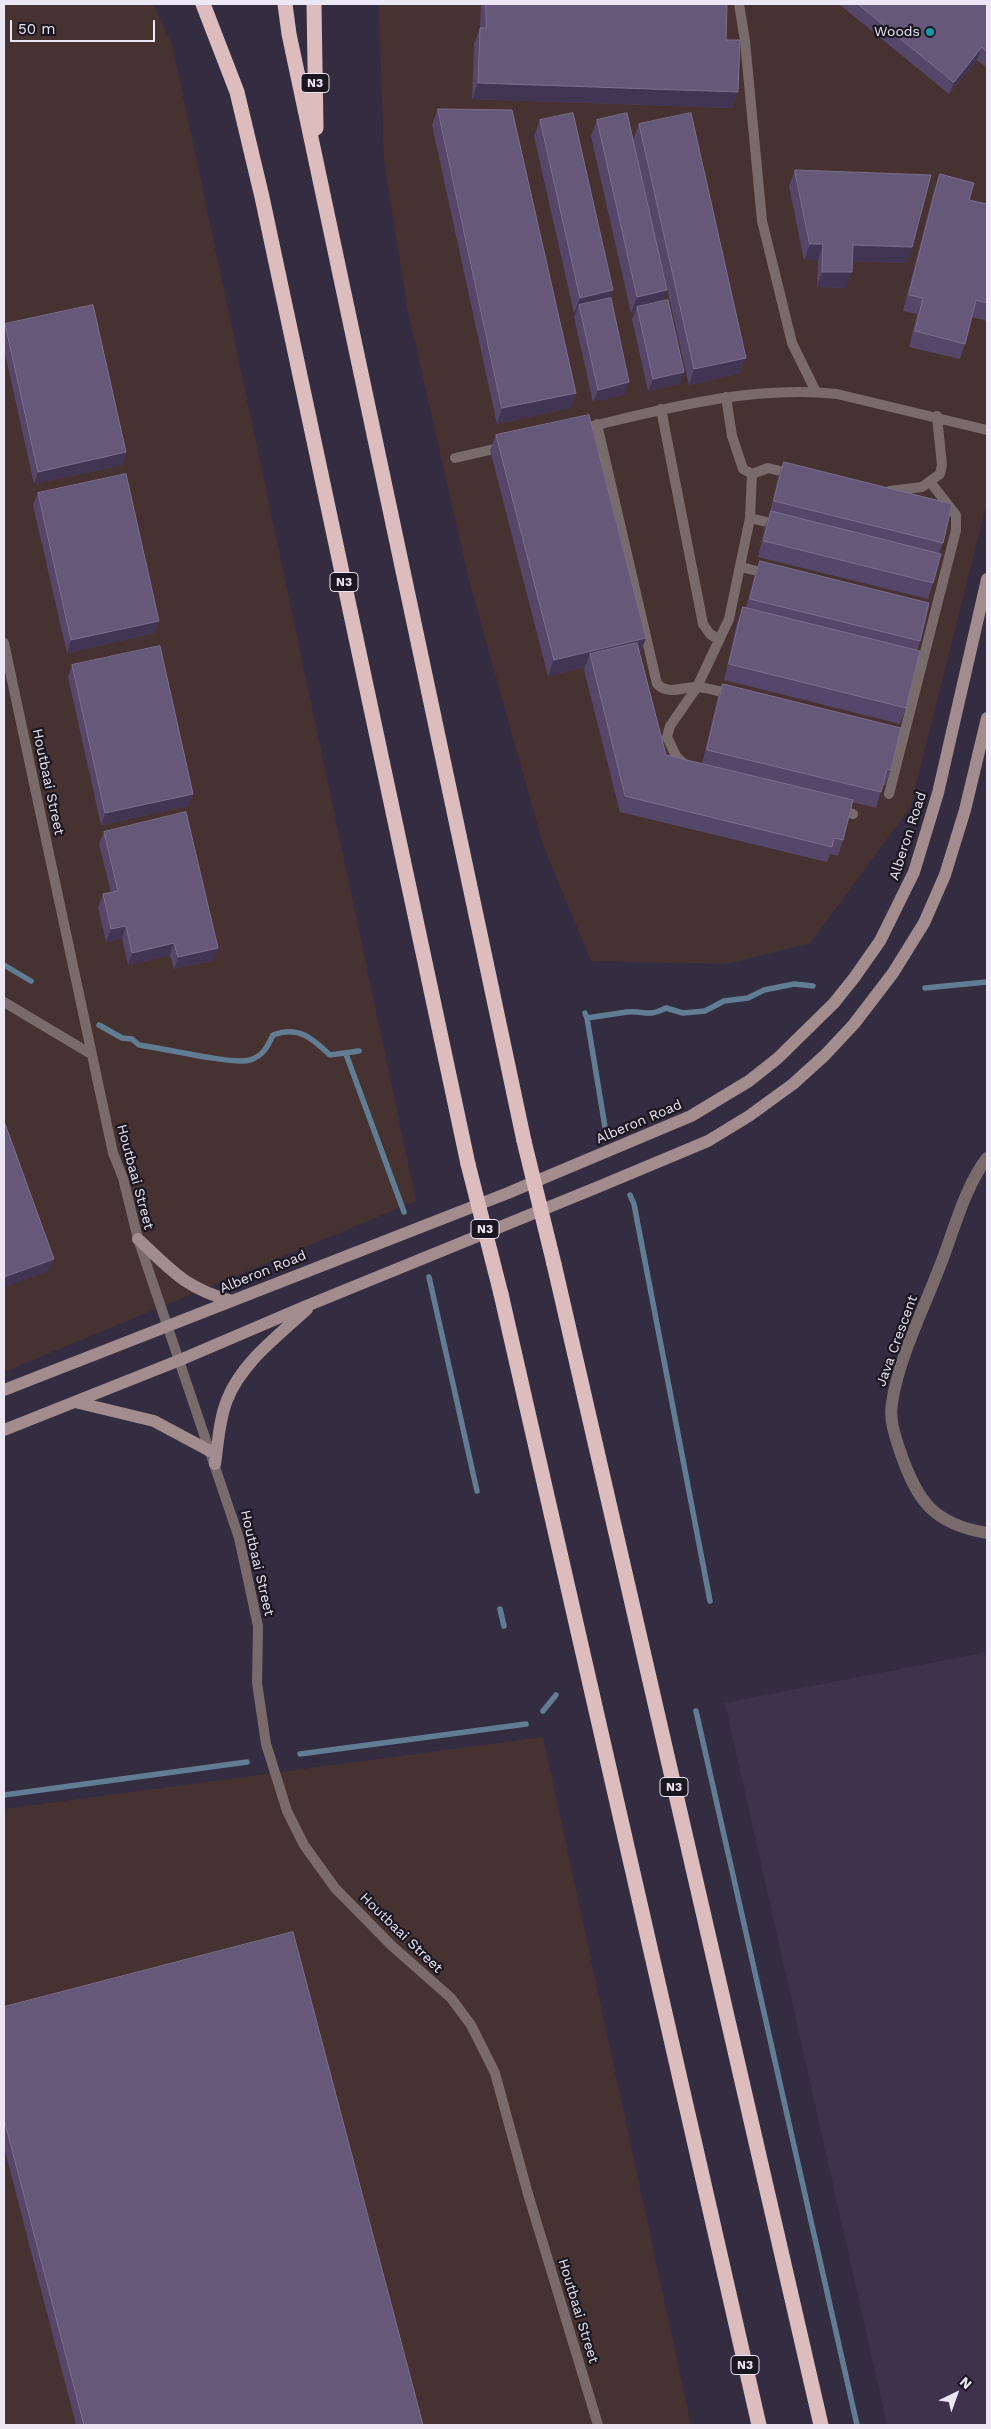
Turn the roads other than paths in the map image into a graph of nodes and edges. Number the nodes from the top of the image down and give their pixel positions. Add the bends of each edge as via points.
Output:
1 (203, 4) edge
2 (284, 4) edge
3 (314, 4) edge
4 (739, 4) edge
5 (316, 162) junction
6 (816, 392) junction
7 (726, 397) junction
8 (660, 410) junction
9 (937, 416) junction
10 (597, 424) junction
11 (987, 430) edge
12 (569, 431) edge
13 (512, 445) edge
14 (455, 458) dead end
15 (752, 474) junction
16 (806, 477) edge
17 (931, 483) junction
18 (878, 491) edge
19 (750, 518) junction
20 (788, 528) edge
21 (740, 567) junction
22 (779, 577) edge
23 (987, 579) edge
24 (719, 640) junction
25 (4, 643) edge
26 (697, 687) junction
27 (744, 698) edge
28 (987, 718) edge
29 (692, 771) edge
30 (889, 794) dead end
31 (825, 806) edge
32 (853, 814) edge
33 (4, 1002) edge
34 (91, 1054) junction
35 (987, 1158) edge
36 (138, 1238) junction
37 (232, 1300) junction
38 (315, 1303) junction
39 (167, 1325) junction
40 (180, 1360) junction
41 (4, 1390) edge
42 (74, 1402) junction
43 (4, 1430) edge
44 (210, 1451) junction
45 (215, 1464) junction
46 (987, 1533) edge
47 (795, 2308) junction
48 (598, 2425) edge
49 (759, 2425) edge
50 (821, 2425) edge
51 (826, 2425) edge

1 - 49 highway, N3, bridge via 237,92 262,197 468,1164 502,1294
2 - 5 highway
3 - 5 highway, N3
4 - 6 lane via 762,222 792,343
5 - 47 highway, N3, bridge via 524,1141
6 - 7 lane
6 - 9 lane
7 - 8 lane
7 - 15 lane via 739,459 743,469
8 - 10 lane
8 - 24 lane via 703,624
9 - 11 lane
9 - 17 lane via 941,471
10 - 12 lane
10 - 26 lane via 657,684 671,690
13 - 14 lane
15 - 16 lane via 768,468
15 - 19 lane
17 - 18 lane via 906,491
17 - 30 lane via 956,515 956,530 942,566 930,613 900,733
19 - 20 lane
19 - 21 lane
21 - 22 lane
21 - 24 lane via 728,619
23 - 37 main road, Alberon Road via 938,793 914,872 880,941 834,1003 813,1025 749,1081 691,1116 508,1193
24 - 26 lane
25 - 34 lane, Houtbaai Street
26 - 27 lane
26 - 29 lane via 670,726 667,737 676,756
28 - 38 main road via 965,810 945,875 924,923 894,973 854,1024 793,1084 708,1141
31 - 32 lane
33 - 34 lane
34 - 36 lane, Houtbaai Street via 112,1153 123,1178
35 - 46 street, Java Crescent via 979,1169 894,1390 892,1417 909,1477 919,1497 943,1520
36 - 37 main road via 194,1288
36 - 39 lane, Houtbaai Street
37 - 39 main road, Alberon Road
38 - 40 main road
38 - 45 main road via 246,1366 234,1384 224,1409
39 - 40 lane, Houtbaai Street
39 - 41 main road, Alberon Road
40 - 42 main road
40 - 44 lane, Houtbaai Street
42 - 43 main road
42 - 44 main road via 154,1421
44 - 45 lane, Houtbaai Street
45 - 48 lane, Houtbaai Street via 243,1555 258,1626 257,1683 266,1744 287,1812 304,1845 335,1888 391,1945 451,1998 471,2025 495,2073
47 - 50 highway, N3
47 - 51 highway

